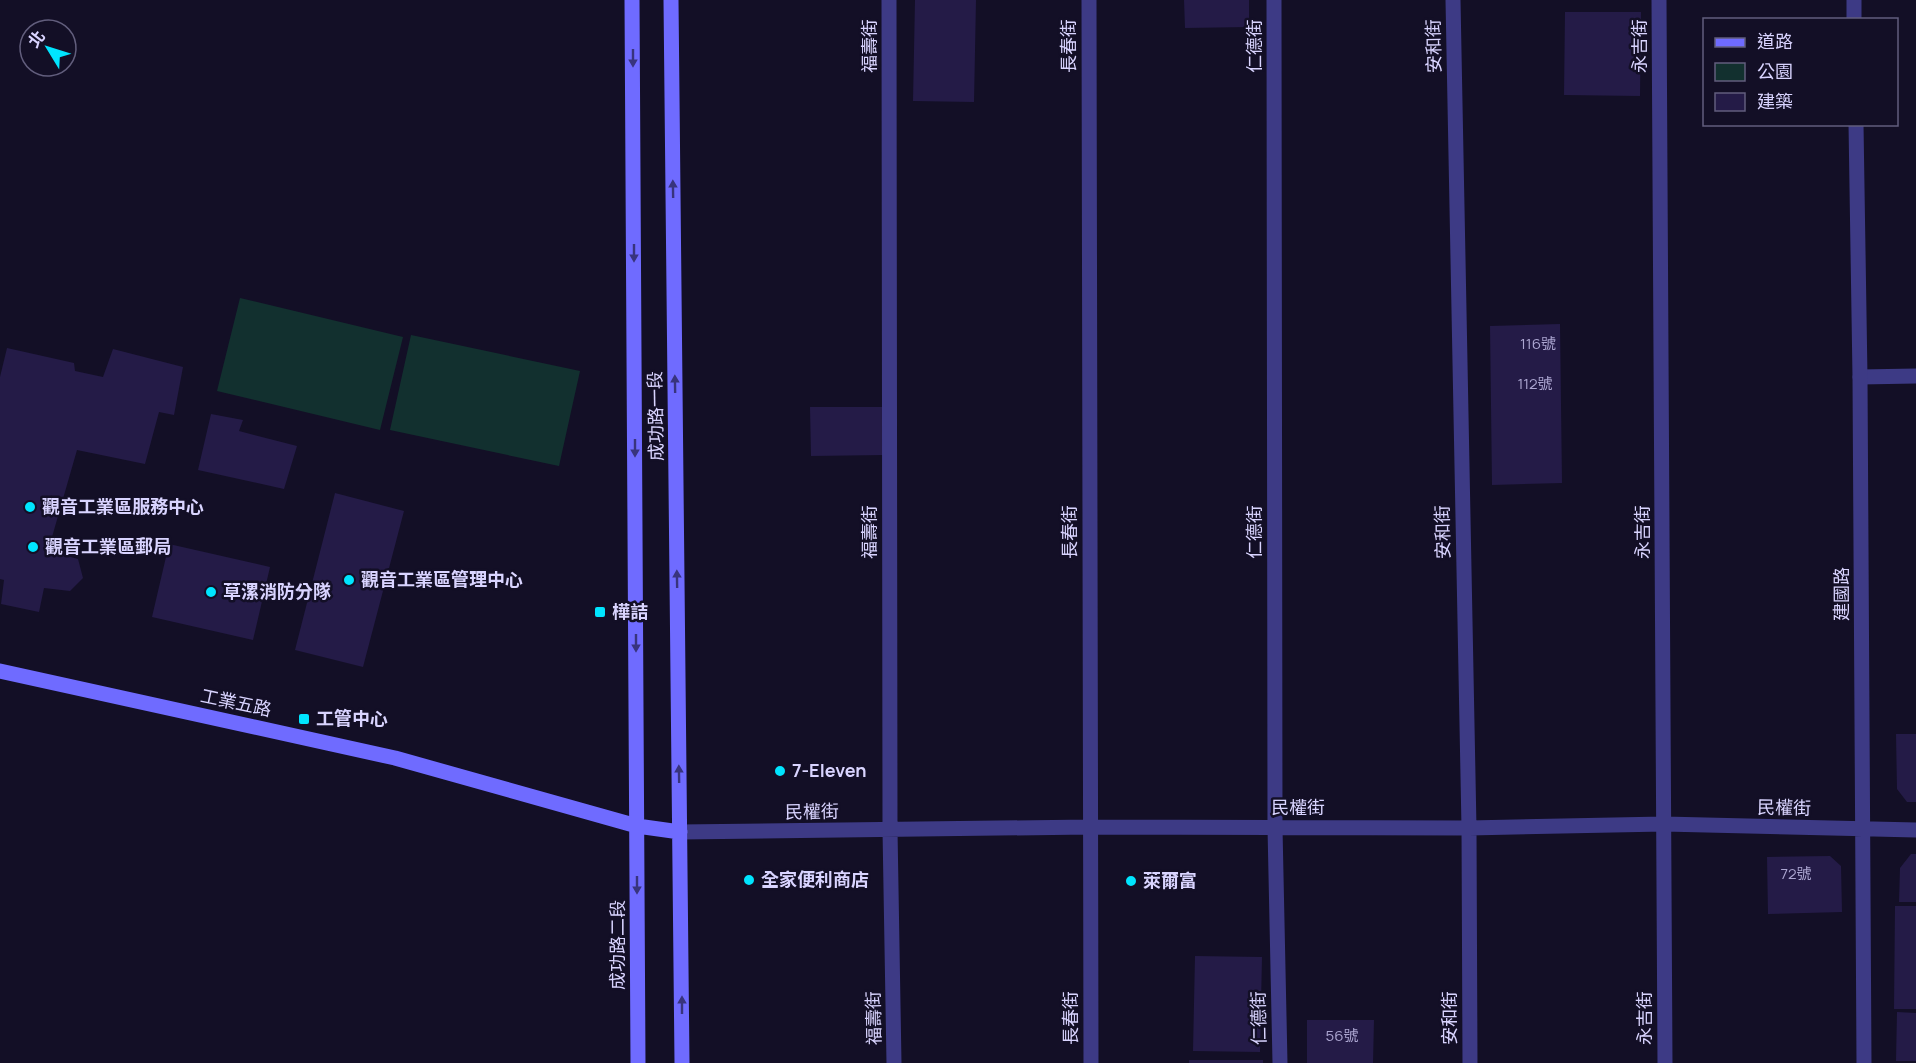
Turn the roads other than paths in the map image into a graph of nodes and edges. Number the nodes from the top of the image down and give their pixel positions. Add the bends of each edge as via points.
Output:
1 (632, 0) edge
2 (671, 0) edge
3 (889, 0) edge
4 (1089, 0) edge
5 (1274, 0) edge
6 (1453, 0) edge
7 (1659, 0) edge
8 (1854, 0) edge
9 (1854, 18) edge
10 (1856, 126) edge
11 (1916, 376) edge
12 (1860, 377) junction
13 (0, 671) edge
14 (1664, 824) junction
15 (637, 826) junction
16 (1089, 827) junction
17 (1275, 828) junction
18 (1469, 828) junction
19 (1864, 829) junction
20 (890, 830) junction
21 (1916, 830) edge
22 (680, 832) junction
23 (638, 1063) edge
24 (682, 1063) edge
25 (894, 1063) edge
26 (1091, 1063) edge
27 (1280, 1063) edge
28 (1470, 1063) edge
29 (1665, 1063) edge
30 (1864, 1063) edge

1 -> 15 street, 成功路一段
22 -> 2 street, 成功路一段
3 - 20 street, 福壽街
4 - 16 street, 長春街
5 - 17 street, 仁德街
6 - 18 street, 安和街
7 - 14 street, 永吉街
8 - 9 street
10 - 12 street, 建國路
11 - 12 street
12 - 19 street, 建國路
13 - 15 street, 工業五路 via 395,758
14 - 18 street, 民權街
14 - 19 street, 民權街
14 - 29 street, 永吉街
15 - 22 street, 工業五路
15 -> 23 street, 成功路二段
16 - 17 street, 民權街
16 - 20 street, 民權街
16 - 26 street, 長春街
17 - 18 street, 民權街
17 - 27 street, 仁德街
18 - 28 street, 安和街
19 - 21 street, 民權街
19 - 30 street, 建國路
20 - 22 street, 民權街
20 - 25 street, 福壽街
24 -> 22 street

